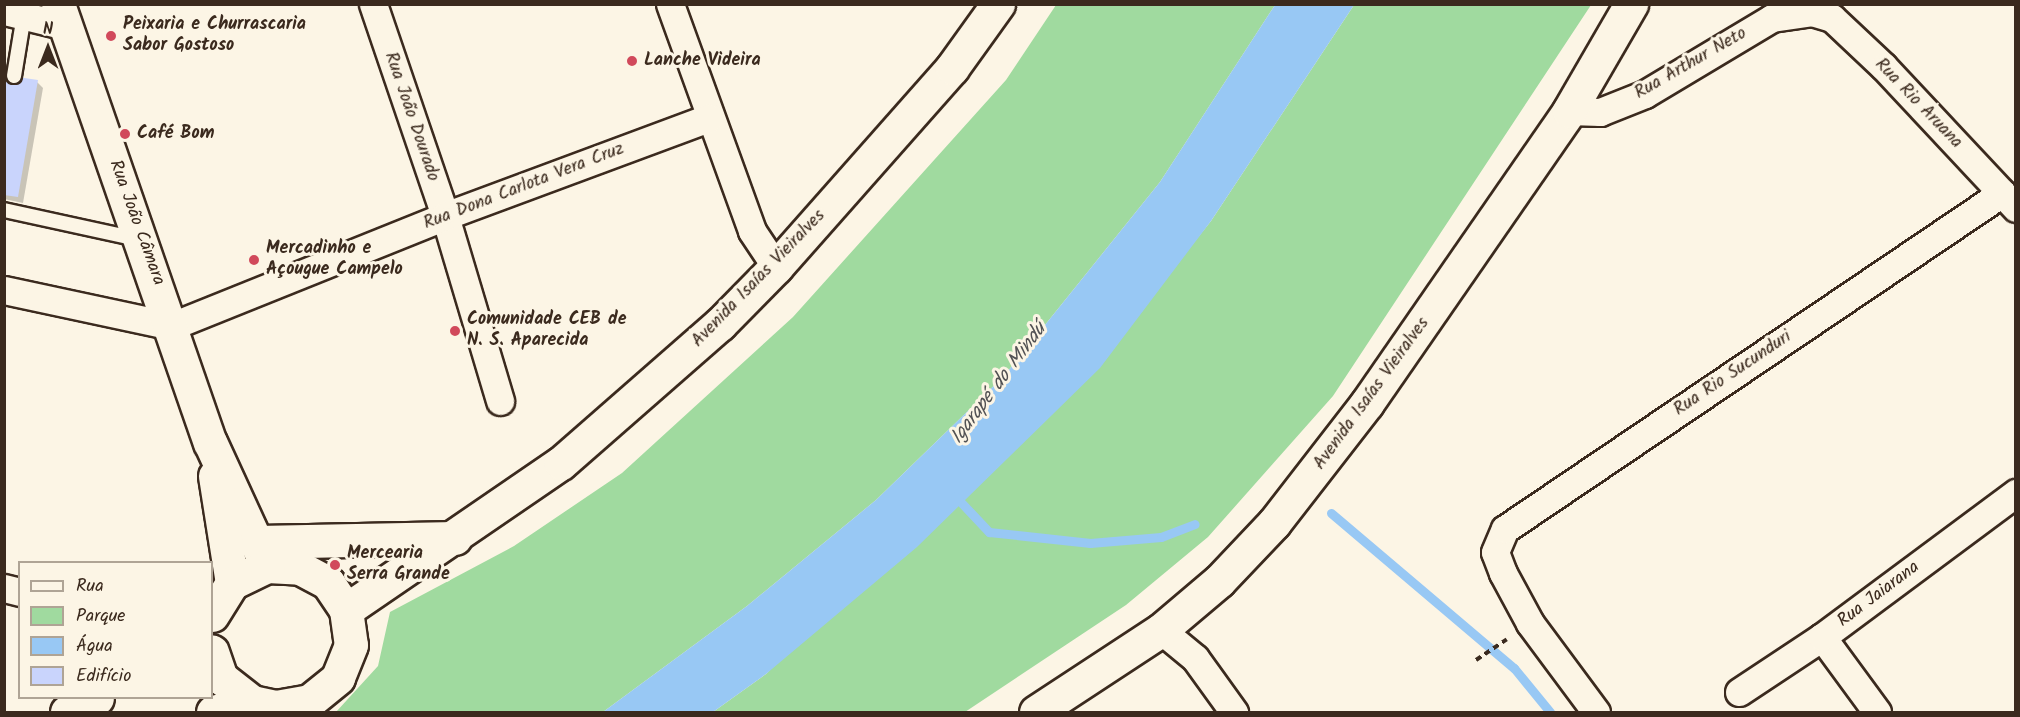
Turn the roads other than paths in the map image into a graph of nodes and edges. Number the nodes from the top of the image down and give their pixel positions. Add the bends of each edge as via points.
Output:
1 (373, 4) edge
2 (670, 4) edge
3 (998, 4) edge
4 (1631, 4) edge
5 (1812, 12) joint
6 (14, 13) edge
7 (62, 16) edge
8 (14, 76) dead end
9 (1569, 111) junction
10 (709, 118) junction
11 (2009, 200) edge
12 (4, 210) edge
13 (445, 216) junction
14 (142, 240) junction
15 (776, 267) junction
16 (4, 290) edge
17 (172, 326) junction
18 (500, 401) dead end
19 (210, 442) junction
20 (2016, 493) edge
21 (455, 538) junction
22 (262, 554) junction
23 (232, 583) junction
24 (346, 610) junction
25 (213, 613) edge
26 (1161, 630) junction
27 (1822, 637) junction
28 (213, 655) edge
29 (1739, 692) dead end
30 (95, 699) edge
31 (269, 707) edge
32 (67, 712) edge
33 (213, 712) edge
34 (1036, 712) edge
35 (1234, 712) edge
36 (1596, 712) edge
37 (1877, 712) edge

1 - 13 street, Rua João Dourado
2 - 10 street
3 - 15 main road, Avenida Isaías Vieiralves via 952,68
4 - 9 main road, Avenida Isaías Vieiralves
5 - 9 street, Rua Arthur Neto via 1772,18 1645,94 1600,112
5 - 11 street, Rua Rio Aruana via 1832,18 1884,67
6 - 7 street
6 - 8 lane
7 - 14 main road, Rua João Câmara
9 - 26 main road, Avenida Isaías Vieiralves via 1316,472 1219,581
10 - 13 street, Rua Dona Carlota Vera Cruz
10 - 15 street via 752,231
11 - 36 street, Rua Rio Sucunduri via 1505,530 1495,552 1503,573 1530,624
12 - 14 lane
13 - 17 street, Rua Dona Carlota Vera Cruz
13 - 18 street, Rua João Dourado
14 - 17 main road, Rua João Câmara
15 - 21 main road, Avenida Isaías Vieiralves via 720,324 561,463
16 - 17 street
17 - 19 main road, Rua João Câmara
19 - 22 main road, Rua João Câmara
19 - 23 main road, Rua João Câmara
20 - 27 street, Rua Jaiarana
21 - 22 main road
21 - 24 main road, Avenida Isaías Vieiralves
22 - 23 main road
22 - 24 main road via 328,583
23 - 25 main road
24 - 31 main road via 351,645 338,678 310,701
26 - 34 main road, Avenida Isaías Vieiralves
26 - 35 street via 1195,658
27 - 29 street, Rua Jaiarana
27 - 37 street
28 - 31 main road via 221,678
30 - 32 main road
31 - 33 main road

